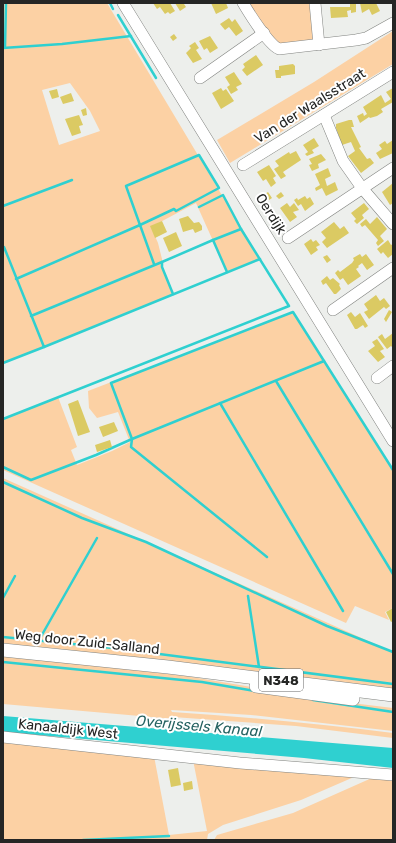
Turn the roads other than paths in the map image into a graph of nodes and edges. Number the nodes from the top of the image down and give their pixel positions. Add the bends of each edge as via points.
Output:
1 (123, 3) edge
2 (243, 3) edge
3 (315, 3) edge
4 (393, 23) edge
5 (264, 33) junction
6 (319, 46) junction
7 (393, 72) edge
8 (200, 78) dead end
9 (324, 115) junction
10 (243, 165) dead end
11 (393, 168) edge
12 (362, 188) junction
13 (393, 224) edge
14 (288, 238) dead end
15 (393, 268) edge
16 (333, 310) dead end
17 (393, 366) edge
18 (377, 378) dead end
19 (393, 441) edge
20 (3, 650) edge
21 (168, 667) junction
22 (393, 695) edge
23 (393, 704) edge
24 (3, 737) edge
25 (393, 775) edge

1 - 19 street, Oerdijk
2 - 5 street
3 - 6 street
4 - 6 street via 366,38
5 - 6 street via 278,49
5 - 8 street
7 - 9 street, Van der Waalsstraat
9 - 10 street, Van der Waalsstraat
9 - 12 street via 339,154
11 - 12 street
12 - 13 street
12 - 14 street
15 - 16 street
17 - 18 street
20 - 21 main road, Weg door Zuid-Salland / N348
21 - 22 main road, Weg door Zuid-Salland / N348
21 - 23 main road, Weg door Zuid-Salland / N348 via 289,691
24 - 25 street, Kanaaldijk West via 240,763

